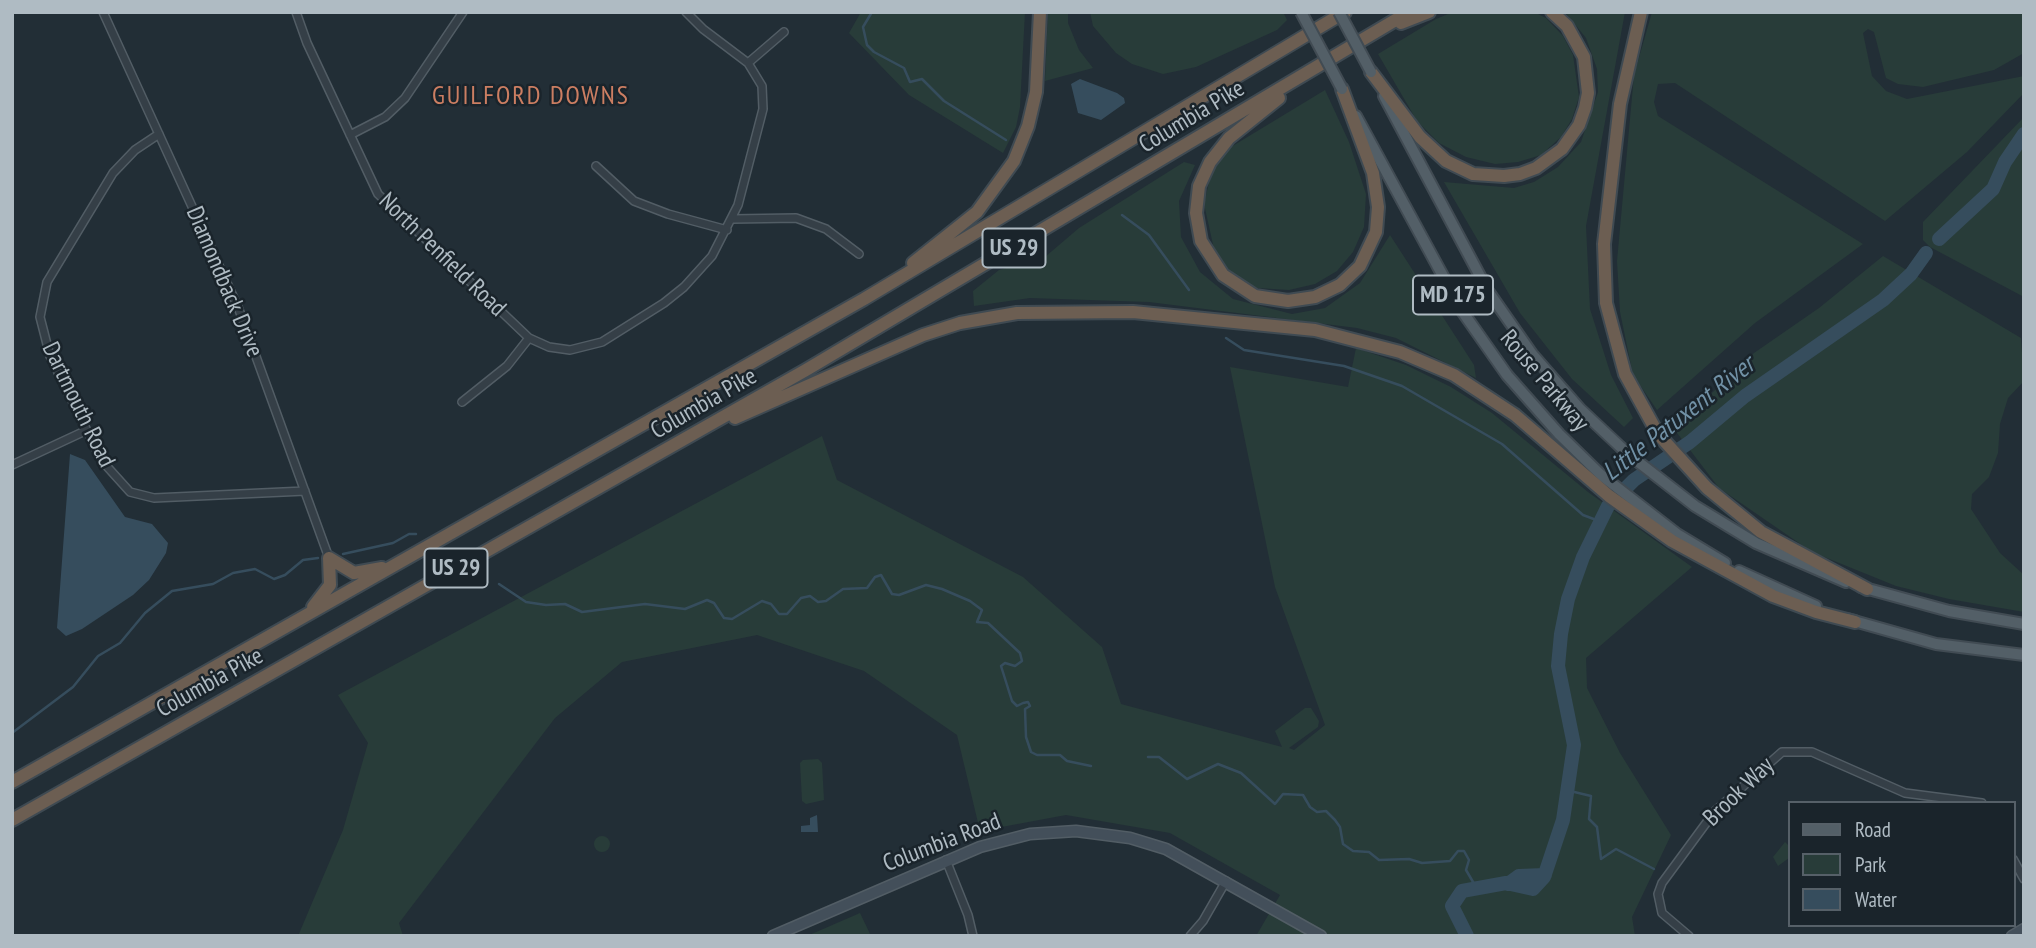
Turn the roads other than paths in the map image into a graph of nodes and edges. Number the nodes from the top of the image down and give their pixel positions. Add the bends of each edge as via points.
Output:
1 (103, 12) edge
2 (296, 12) edge
3 (463, 12) edge
4 (686, 12) edge
5 (1040, 12) edge
6 (1301, 12) edge
7 (1339, 12) edge
8 (1345, 12) edge
9 (1409, 12) edge
10 (1429, 12) edge
11 (1552, 12) edge
12 (1641, 12) edge
13 (784, 32) dead end
14 (1371, 34) junction
15 (1339, 53) junction
16 (748, 63) junction
17 (1371, 72) junction
18 (1342, 89) junction
19 (159, 134) junction
20 (350, 135) junction
21 (596, 166) dead end
22 (733, 219) junction
23 (727, 230) junction
24 (859, 254) dead end
25 (864, 299) junction
26 (529, 338) junction
27 (462, 402) dead end
28 (85, 431) junction
29 (686, 438) junction
30 (12, 465) edge
31 (1597, 479) junction
32 (305, 491) junction
33 (1640, 513) junction
34 (329, 558) junction
35 (396, 565) junction
36 (1867, 589) junction
37 (303, 617) junction
38 (1855, 622) junction
39 (2024, 624) edge
40 (2024, 655) edge
41 (12, 781) edge
42 (1967, 801) edge
43 (15, 818) edge
44 (946, 860) junction
45 (2015, 863) edge
46 (2024, 879) edge
47 (1226, 881) junction
48 (2024, 929) edge
49 (773, 936) edge
50 (973, 936) edge
51 (1190, 936) edge
52 (1321, 936) edge
53 (1689, 936) edge
54 (2012, 936) edge

1 - 19 street, Diamondback Drive
2 - 20 street, North Penfield Road
3 - 20 street via 405,98 385,117
4 - 16 street
5 - 25 highway via 1036,92 1014,160 987,201 964,224
6 - 18 main road, Rouse Parkway / MD 175, bridge
7 - 17 main road, Rouse Parkway / MD 175, bridge
8 - 25 highway, Columbia Pike / US 29
9 - 14 highway, Columbia Pike / US 29
10 - 14 highway
11 - 17 highway via 1567,26 1584,57 1587,100 1579,125 1562,149 1520,174 1473,174 1446,161 1407,122
12 - 36 highway via 1620,104 1606,215 1606,303 1617,352 1636,398 1658,434 1689,470 1761,532
13 - 16 street
14 - 15 highway, Columbia Pike / US 29
15 - 18 highway via 1229,138 1199,186 1196,214 1206,252 1223,275 1255,296 1288,302 1327,293 1351,276 1372,243 1378,219 1375,182
15 - 29 highway, Columbia Pike / US 29 via 990,263
16 - 22 street via 759,78 764,99
17 - 36 main road, Rouse Parkway / MD 175 via 1470,259 1508,322 1556,383 1628,454 1668,486 1756,543
18 - 31 main road, Rouse Parkway / MD 175 via 1483,342
19 - 28 street, Dartmouth Road via 113,173 55,268 40,305 44,341
19 - 32 street, Diamondback Drive via 237,307
20 - 26 street, North Penfield Road via 386,204
21 - 23 street via 634,201
22 - 23 street
22 - 24 street via 796,218 826,229
23 - 26 street via 712,256 684,287 612,336 579,349 549,347
25 - 35 highway, Columbia Pike / US 29
26 - 27 street via 506,366
28 - 30 street
28 - 32 street, Dartmouth Road via 115,479 139,495 204,497
29 - 31 highway via 960,323 1049,310 1133,312 1315,330 1400,352 1454,375 1495,400
29 - 43 highway, Columbia Pike / US 29
31 - 33 highway
32 - 34 street, Diamondback Drive
33 - 38 main road via 1775,589
33 - 38 highway via 1738,580 1816,612
34 - 35 highway via 354,573
34 - 37 highway via 330,585
35 - 37 highway, Columbia Pike / US 29
36 - 39 main road, Rouse Parkway via 1948,611
37 - 41 highway, Columbia Pike / US 29
38 - 40 main road via 1937,644
42 - 53 street, Brook Way via 1905,793 1812,752 1782,752 1716,811 1662,883 1658,894 1662,913
44 - 47 main road, Columbia Road via 1005,839 1076,831 1148,843
44 - 49 main road, Columbia Road
44 - 50 street
45 - 46 street
47 - 51 street
47 - 52 main road, Columbia Road
48 - 54 main road

